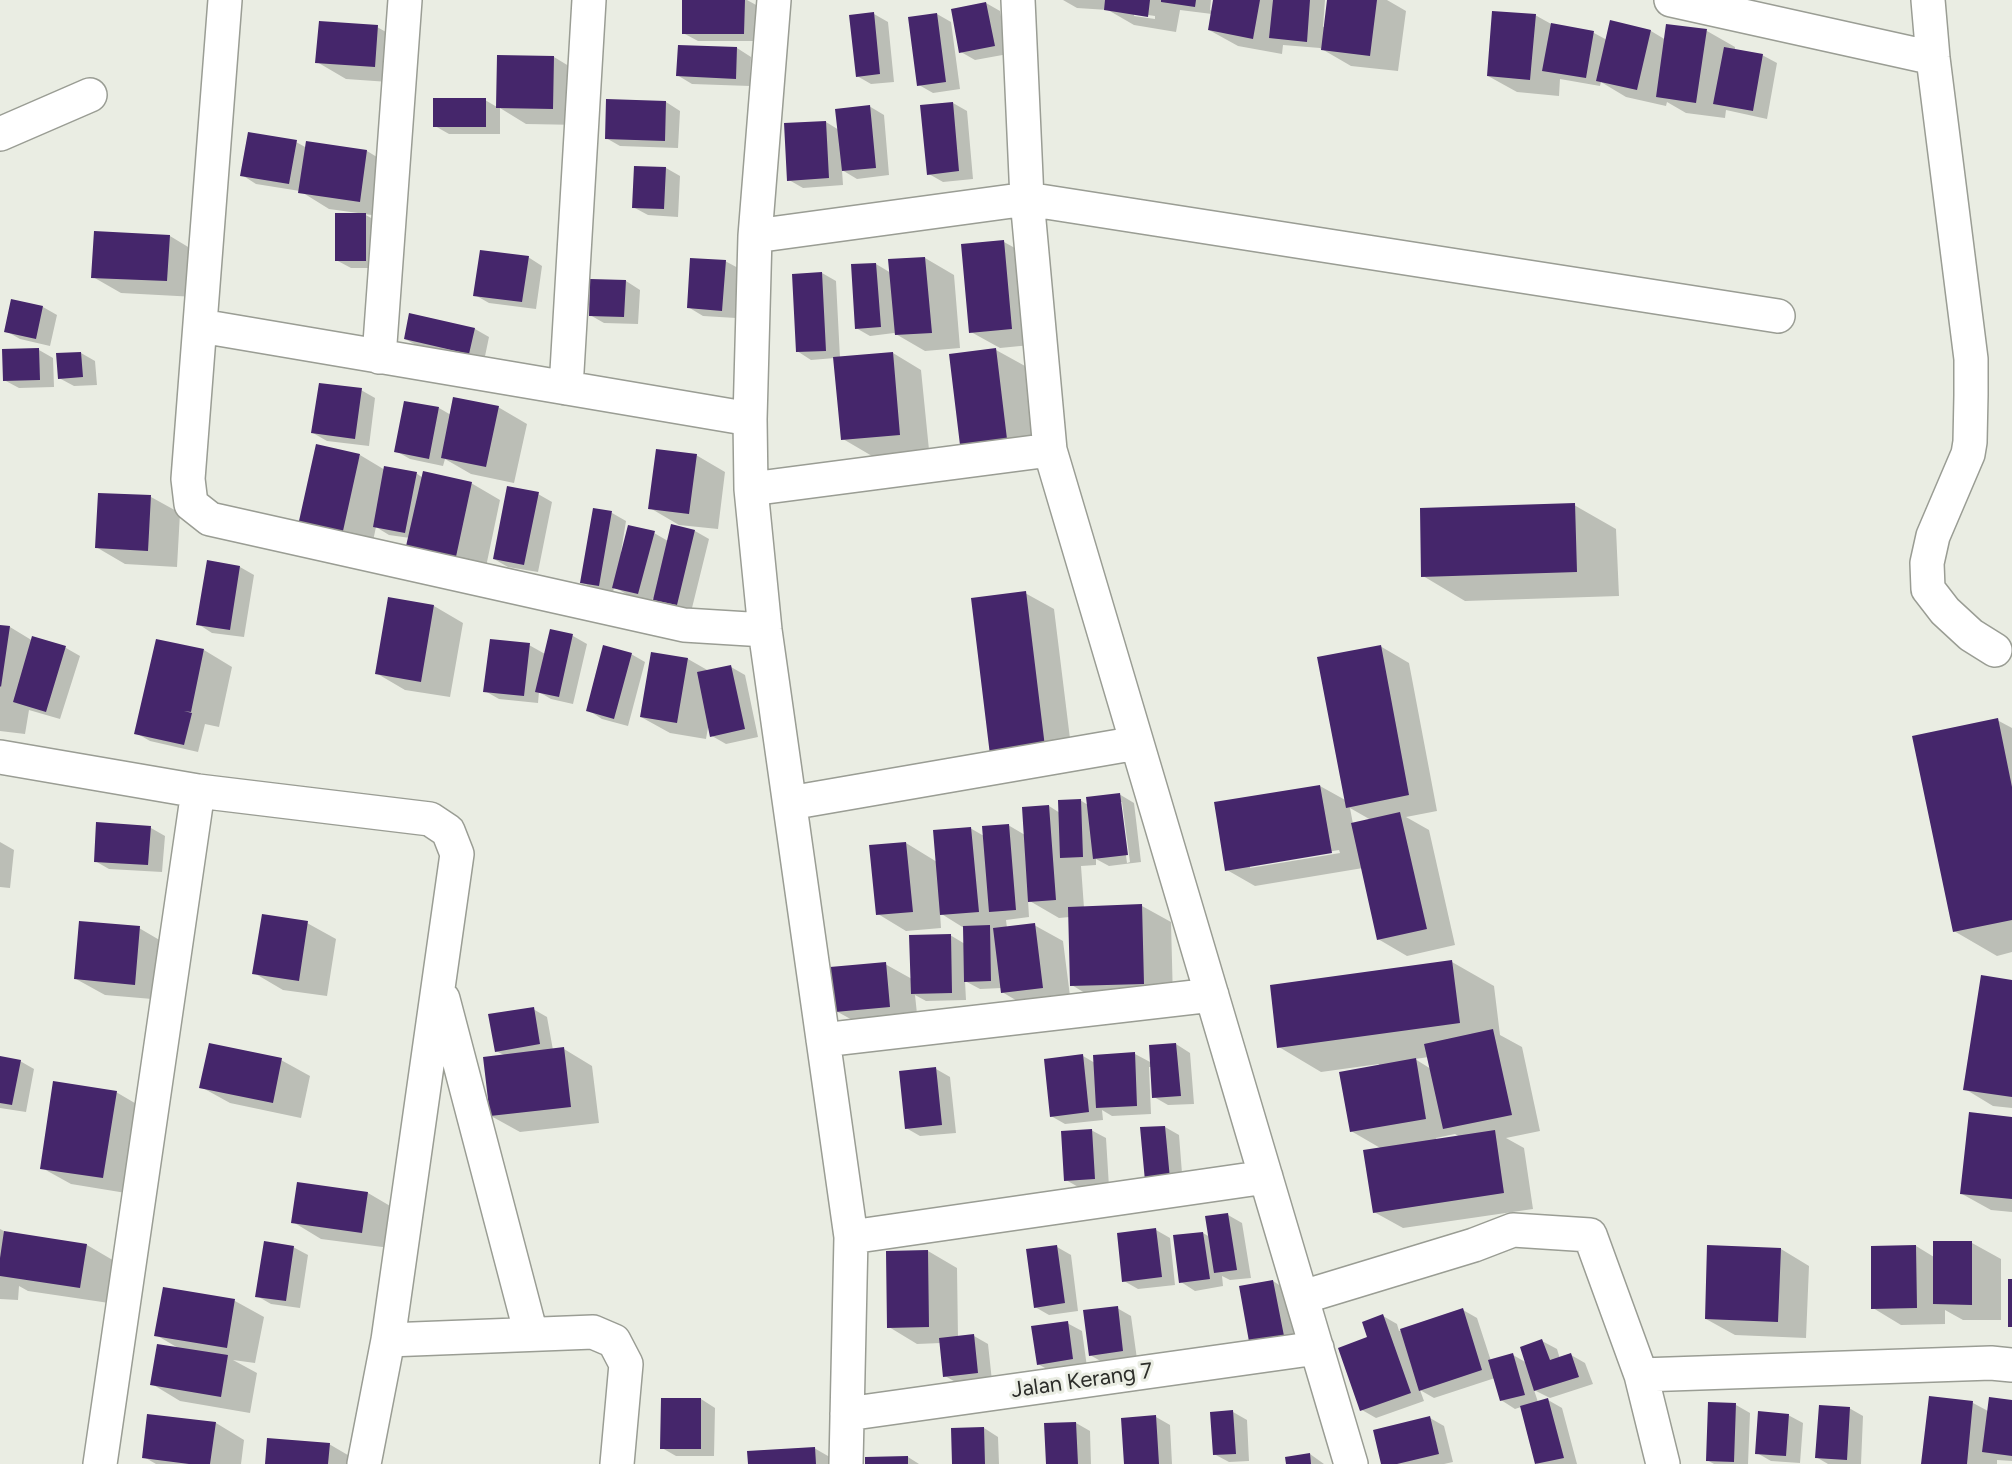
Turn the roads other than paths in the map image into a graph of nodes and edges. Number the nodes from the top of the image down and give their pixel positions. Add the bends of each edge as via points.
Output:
1 (225, 0) edge
2 (405, 0) edge
3 (589, 0) edge
4 (774, 0) edge
5 (1018, 0) edge
6 (1671, 0) edge
7 (1928, 0) edge
8 (1933, 58) junction
9 (90, 95) dead end
10 (0, 134) edge
11 (1027, 200) junction
12 (755, 236) junction
13 (1778, 316) dead end
14 (201, 326) junction
15 (379, 357) junction
16 (566, 388) junction
17 (750, 419) junction
18 (1050, 450) junction
19 (751, 489) junction
20 (765, 630) junction
21 (1995, 650) dead end
22 (1137, 742) junction
23 (0, 757) edge
24 (198, 791) junction
25 (790, 803) junction
26 (439, 984) junction
27 (1212, 995) junction
28 (823, 1040) junction
29 (1266, 1177) junction
30 (851, 1237) junction
31 (1303, 1297) junction
32 (531, 1334) junction
33 (388, 1340) junction
34 (1317, 1348) junction
35 (2012, 1365) edge
36 (1641, 1375) junction
37 (847, 1413) junction
38 (100, 1464) edge
39 (364, 1464) edge
40 (617, 1464) edge
41 (846, 1464) edge
42 (1352, 1464) edge
43 (1663, 1464) edge

1 - 14 street
2 - 15 street
3 - 16 street
4 - 12 street
5 - 11 street
6 - 8 street
7 - 8 street
8 - 21 street via 1971,359 1971,395 1968,454 1933,536 1927,563 1929,589 1971,635
9 - 10 street
11 - 12 street
11 - 13 street
11 - 18 street
12 - 17 street
14 - 15 street
14 - 20 street via 188,479 191,504 210,519 684,625
15 - 16 street
16 - 17 street
17 - 19 street
18 - 19 street
18 - 22 street
19 - 20 street
20 - 25 street
22 - 25 street
22 - 27 street
23 - 24 street
24 - 26 street via 429,819 448,831 457,854
24 - 38 street
25 - 28 street
26 - 32 street
26 - 33 street
27 - 28 street
27 - 29 street
28 - 30 street
29 - 30 street
29 - 31 street
30 - 37 street
31 - 34 street
31 - 36 street via 1513,1230 1590,1235
32 - 33 street
32 - 40 street via 593,1332 614,1341 626,1364
33 - 39 street
34 - 37 street, Jalan Kerang 7
34 - 42 street
35 - 36 street
36 - 43 street
37 - 41 street

